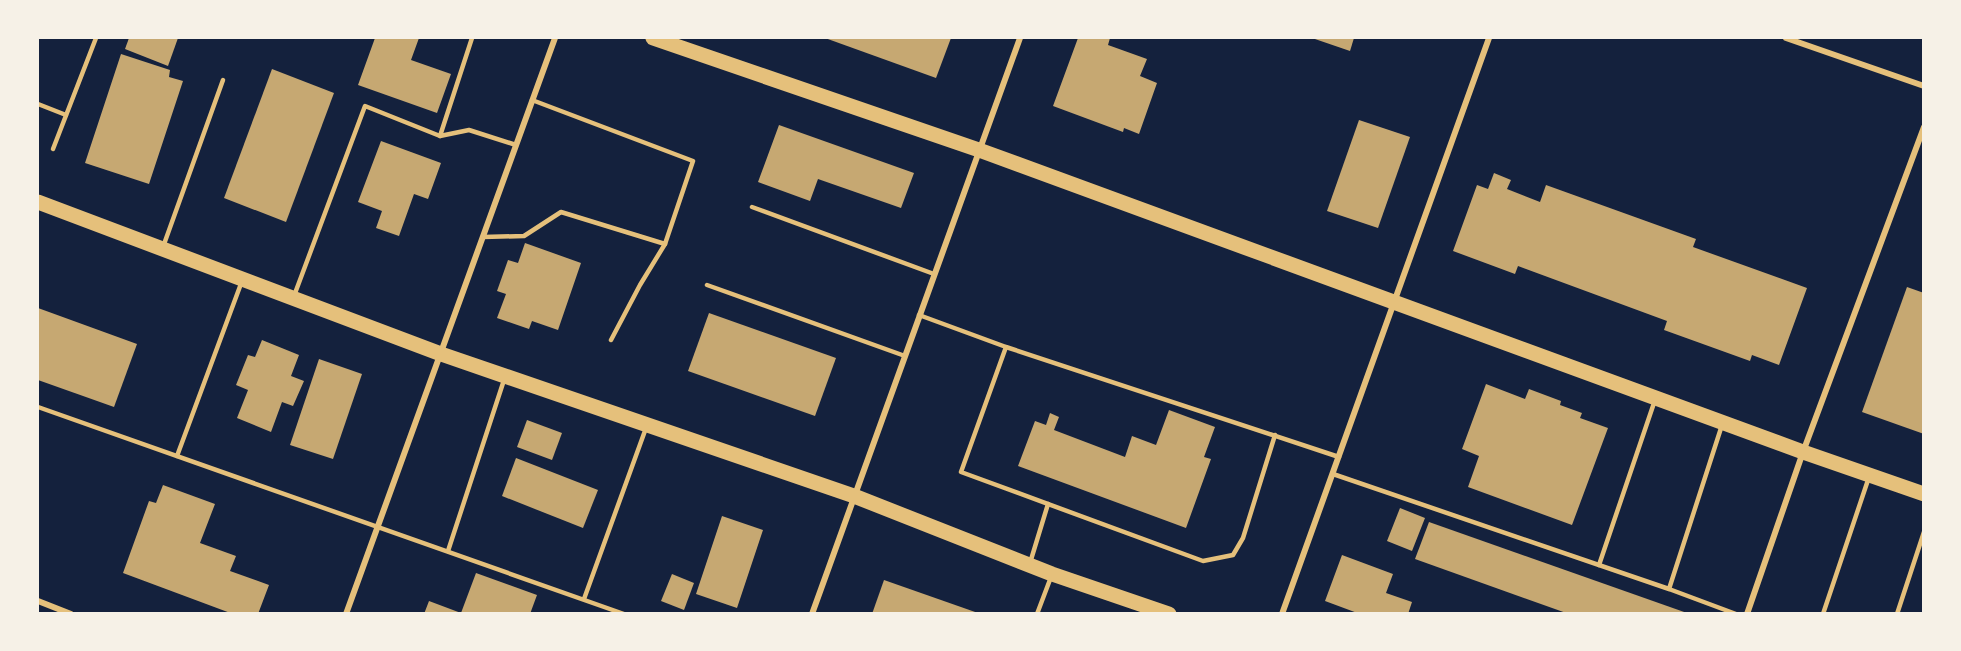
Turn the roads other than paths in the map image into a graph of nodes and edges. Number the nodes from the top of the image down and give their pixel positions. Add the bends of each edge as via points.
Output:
1 (96, 38) edge
2 (472, 38) edge
3 (555, 38) edge
4 (653, 38) edge
5 (1020, 38) edge
6 (1489, 38) edge
7 (1786, 38) edge
8 (223, 80) dead end
9 (1923, 86) edge
10 (532, 100) junction
11 (38, 104) edge
12 (66, 115) junction
13 (1923, 127) edge
14 (440, 136) junction
15 (516, 145) junction
16 (53, 149) dead end
17 (980, 150) junction
18 (38, 202) edge
19 (752, 207) dead end
20 (483, 237) junction
21 (665, 244) junction
22 (162, 249) junction
23 (934, 274) junction
24 (242, 279) junction
25 (707, 285) dead end
26 (293, 298) junction
27 (1395, 301) junction
28 (919, 315) junction
29 (611, 340) dead end
30 (1006, 347) junction
31 (441, 354) junction
32 (905, 356) junction
33 (505, 376) junction
34 (1656, 397) junction
35 (38, 407) edge
36 (1723, 422) junction
37 (647, 425) junction
38 (1275, 435) junction
39 (1803, 452) junction
40 (177, 456) junction
41 (1339, 457) junction
42 (1333, 474) junction
43 (1869, 475) junction
44 (1923, 494) edge
45 (854, 496) junction
46 (1048, 504) junction
47 (378, 526) junction
48 (1923, 532) edge
49 (448, 551) junction
50 (1029, 565) junction
51 (1599, 565) junction
52 (1052, 574) junction
53 (1669, 589) junction
54 (584, 599) junction
55 (38, 601) edge
56 (71, 614) edge
57 (346, 614) edge
58 (624, 614) edge
59 (812, 614) edge
60 (1037, 614) edge
61 (1169, 614) edge
62 (1282, 614) edge
63 (1736, 614) edge
64 (1747, 614) edge
65 (1823, 614) edge
66 (1897, 614) edge

1 - 12 lane
2 - 14 lane
3 - 10 street
4 - 17 main road
5 - 17 street
6 - 27 street
7 - 9 street
8 - 22 lane
10 - 15 street
10 - 21 lane via 693,161
11 - 12 lane
12 - 16 lane
13 - 39 street
14 - 15 lane via 469,130
14 - 26 lane via 365,106
15 - 20 street
17 - 23 street
17 - 27 main road
18 - 22 main road
19 - 23 lane
20 - 21 lane via 524,236 561,212
20 - 31 street
21 - 29 lane
22 - 24 main road
23 - 28 street
24 - 26 main road
24 - 40 lane
25 - 32 lane
26 - 31 main road
27 - 34 main road
27 - 41 street
28 - 30 lane
28 - 32 street
30 - 38 lane
30 - 46 lane via 961,472
31 - 33 main road
31 - 47 street
32 - 45 street
33 - 37 main road
33 - 49 lane
34 - 36 main road
34 - 51 lane
35 - 40 lane
36 - 39 main road
36 - 53 lane
37 - 45 main road
37 - 54 lane
38 - 41 lane
38 - 46 lane via 1243,538 1233,555 1203,561
39 - 43 main road
39 - 64 street
40 - 47 lane
41 - 42 street
42 - 51 lane
42 - 62 street
43 - 44 main road
43 - 65 lane
45 - 50 main road
45 - 59 street
46 - 50 lane
47 - 49 lane
47 - 57 street
48 - 66 lane
49 - 54 lane
50 - 52 main road
51 - 53 lane
52 - 60 lane
52 - 61 main road
53 - 63 lane
54 - 58 lane
55 - 56 street

